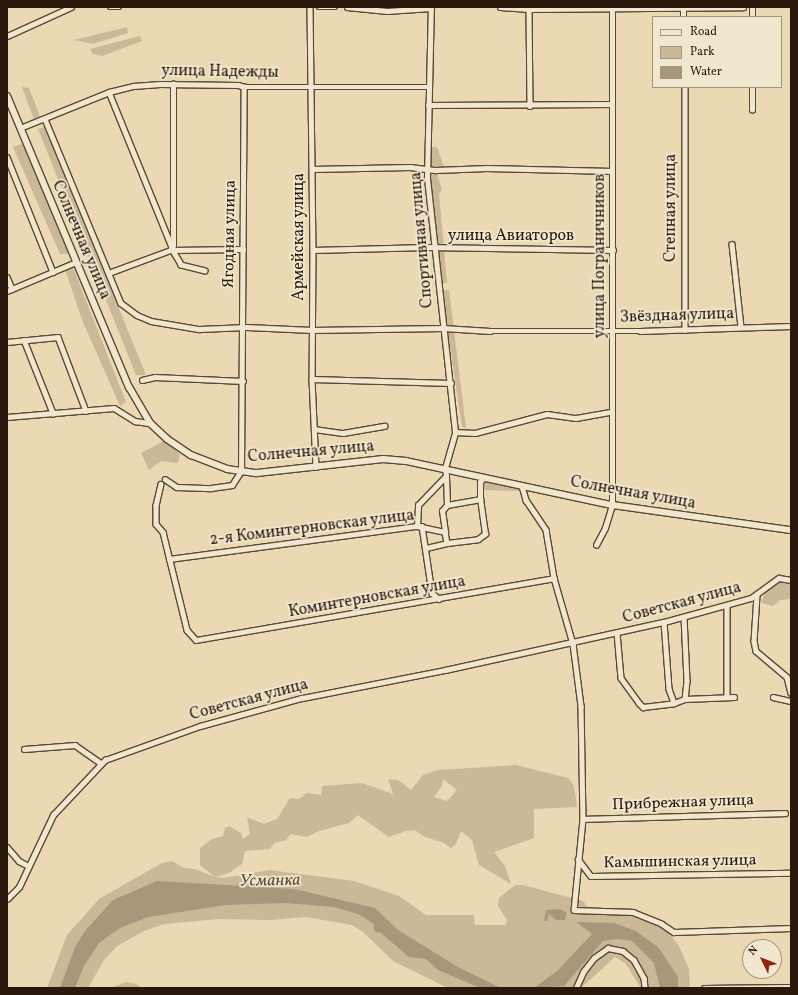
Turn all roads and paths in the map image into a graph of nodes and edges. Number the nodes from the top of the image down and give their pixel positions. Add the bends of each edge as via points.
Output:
1 (71, 7) edge
2 (110, 7) edge
3 (119, 7) edge
4 (310, 7) edge
5 (319, 7) edge
6 (335, 7) edge
7 (347, 7) edge
8 (431, 7) edge
9 (500, 7) edge
10 (743, 7) edge
11 (612, 8) edge
12 (683, 8) edge
13 (529, 9) junction
14 (7, 36) edge
15 (173, 84) junction
16 (311, 86) junction
17 (244, 87) junction
18 (427, 87) junction
19 (685, 88) edge
20 (752, 88) edge
21 (109, 92) junction
22 (7, 96) edge
23 (612, 104) junction
24 (428, 105) junction
25 (530, 106) junction
26 (752, 110) dead end
27 (45, 119) junction
28 (20, 128) junction
29 (7, 157) edge
30 (312, 169) junction
31 (427, 169) junction
32 (612, 171) junction
33 (732, 244) dead end
34 (172, 248) junction
35 (243, 249) junction
36 (434, 249) junction
37 (314, 250) junction
38 (612, 250) junction
39 (76, 262) junction
40 (53, 272) junction
41 (205, 272) dead end
42 (110, 273) junction
43 (7, 277) edge
44 (9, 290) edge
45 (791, 326) edge
46 (741, 327) junction
47 (242, 328) junction
48 (443, 328) junction
49 (312, 330) junction
50 (685, 330) junction
51 (614, 331) junction
52 (24, 340) junction
53 (7, 342) edge
54 (312, 379) junction
55 (142, 380) dead end
56 (243, 381) junction
57 (451, 383) junction
58 (86, 411) junction
59 (611, 412) junction
60 (53, 414) junction
61 (7, 417) edge
62 (150, 423) junction
63 (384, 426) dead end
64 (314, 429) junction
65 (455, 432) junction
66 (316, 467) junction
67 (445, 468) junction
68 (240, 471) junction
69 (446, 476) junction
70 (484, 477) junction
71 (165, 479) dead end
72 (161, 484) dead end
73 (522, 486) junction
74 (480, 499) junction
75 (447, 505) junction
76 (612, 505) junction
77 (420, 526) junction
78 (791, 530) edge
79 (445, 532) junction
80 (447, 543) junction
81 (596, 545) dead end
82 (426, 548) junction
83 (169, 559) junction
84 (554, 578) junction
85 (791, 580) edge
86 (757, 595) junction
87 (439, 600) junction
88 (726, 605) junction
89 (684, 617) junction
90 (664, 622) junction
91 (617, 633) junction
92 (573, 644) junction
93 (791, 693) edge
94 (727, 697) junction
95 (734, 697) dead end
96 (773, 697) dead end
97 (685, 699) junction
98 (784, 699) junction
99 (791, 701) edge
100 (674, 703) junction
101 (24, 749) dead end
102 (101, 763) junction
103 (785, 813) dead end
104 (582, 819) junction
105 (7, 847) edge
106 (578, 858) junction
107 (30, 866) junction
108 (791, 874) edge
109 (7, 899) edge
110 (791, 928) edge
111 (791, 987) edge
112 (576, 988) edge
113 (645, 988) edge
114 (704, 988) edge

1 - 14 street
2 - 3 street
4 - 16 street, Армейская улица
5 - 6 street
7 - 8 street via 387,11
8 - 18 street, Спортивная улица
9 - 13 street
10 - 12 street
11 - 12 street
11 - 13 street
11 - 23 street, улица Пограничников
13 - 25 street
15 - 17 street, улица Надежды via 238,84
15 - 21 street, улица Надежды via 133,86
15 - 34 street
16 - 17 street, улица Надежды
16 - 18 street, улица Надежды
16 - 30 street, Армейская улица
17 - 35 street, Ягодная улица
18 - 24 street, Спортивная улица
19 - 50 street, Степная улица
20 - 26 street
21 - 27 street, улица Надежды
21 - 34 street
22 - 28 street, Солнечная улица
23 - 25 street
23 - 32 street, улица Пограничников
24 - 25 street
24 - 31 street, Спортивная улица
27 - 28 street, улица Надежды
27 - 42 street, Звёздная улица
28 - 39 street, Солнечная улица
29 - 40 street
30 - 31 street
30 - 37 street, Армейская улица
31 - 32 street
31 - 36 street, Спортивная улица
32 - 38 street, улица Пограничников
33 - 46 street
34 - 35 street
34 - 41 street via 181,265
34 - 42 street
35 - 47 street, Ягодная улица
36 - 37 street, улица Авиаторов via 427,247
36 - 38 street, улица Авиаторов
36 - 48 street, Спортивная улица
37 - 49 street, Армейская улица
38 - 51 street, улица Пограничников
39 - 40 street
39 - 62 street, Солнечная улица via 129,387
40 - 44 street
42 - 47 street, Звёздная улица via 121,303 137,315 151,321 199,328
43 - 44 street
45 - 46 street, Звёздная улица
46 - 50 street, Звёздная улица
47 - 49 street, Звёздная улица
47 - 56 street, Ягодная улица
48 - 49 street, Звёздная улица
48 - 51 street, Звёздная улица via 490,331
48 - 57 street, Спортивная улица
49 - 54 street, Армейская улица
50 - 51 street, Звёздная улица
51 - 59 street, улица Пограничников
52 - 53 street
52 - 58 street via 58,337
52 - 60 street
54 - 57 street
54 - 64 street, Армейская улица
55 - 56 street via 155,377
56 - 68 street, Ягодная улица
57 - 65 street, Спортивная улица
58 - 60 street
58 - 62 street via 114,408 135,421
59 - 65 street via 576,418 547,414 475,433
59 - 76 street, улица Пограничников
60 - 61 street
62 - 68 street, Солнечная улица via 167,439 191,455
63 - 64 street via 343,433
64 - 66 street, Армейская улица
65 - 67 street, Спортивная улица
66 - 67 street, Солнечная улица via 383,460
66 - 68 street, Солнечная улица via 258,473
67 - 69 street
67 - 70 street, Солнечная улица
68 - 71 street via 232,485 211,488 177,487
69 - 75 street
69 - 77 street via 418,506
70 - 73 street, Солнечная улица
70 - 74 street via 480,485
72 - 83 street via 156,505 156,524 163,532
73 - 76 street, Солнечная улица
73 - 84 street via 526,500 546,530
74 - 75 street
74 - 80 street via 485,534 478,540
75 - 79 street via 442,511
76 - 78 street, Солнечная улица
76 - 81 street, улица Пограничников via 605,528
77 - 79 street, 2-я Коминтерновская улица
77 - 82 street
77 - 83 street, 2-я Коминтерновская улица
79 - 80 street
80 - 82 street
82 - 87 street via 432,593
83 - 87 street, Коминтерновская улица via 188,630 196,640 204,641
84 - 87 street, Коминтерновская улица
84 - 92 street
85 - 86 street, Советская улица via 779,578
86 - 88 street, Советская улица
86 - 93 street via 754,641 756,651 787,677
88 - 89 street, Советская улица
88 - 94 street
89 - 90 street, Советская улица
89 - 97 street via 687,681
90 - 91 street, Советская улица
90 - 100 street via 669,689
91 - 92 street, Советская улица
91 - 100 street via 621,678 639,703 643,707
92 - 102 street, Советская улица via 302,698 200,726
92 - 104 street via 580,706
93 - 98 street
94 - 95 street
94 - 97 street
96 - 98 street
97 - 100 street
98 - 99 street
101 - 102 street via 75,745
102 - 107 street, Советская улица via 53,815
103 - 104 street, Прибрежная улица
104 - 106 street
105 - 107 street via 19,861
106 - 108 street, Камышинская улица via 591,876
106 - 110 street via 574,910 633,912 674,932
107 - 109 street, Советская улица via 19,887
111 - 114 street
112 - 113 street via 590,963 608,948 623,951 634,960 644,978

